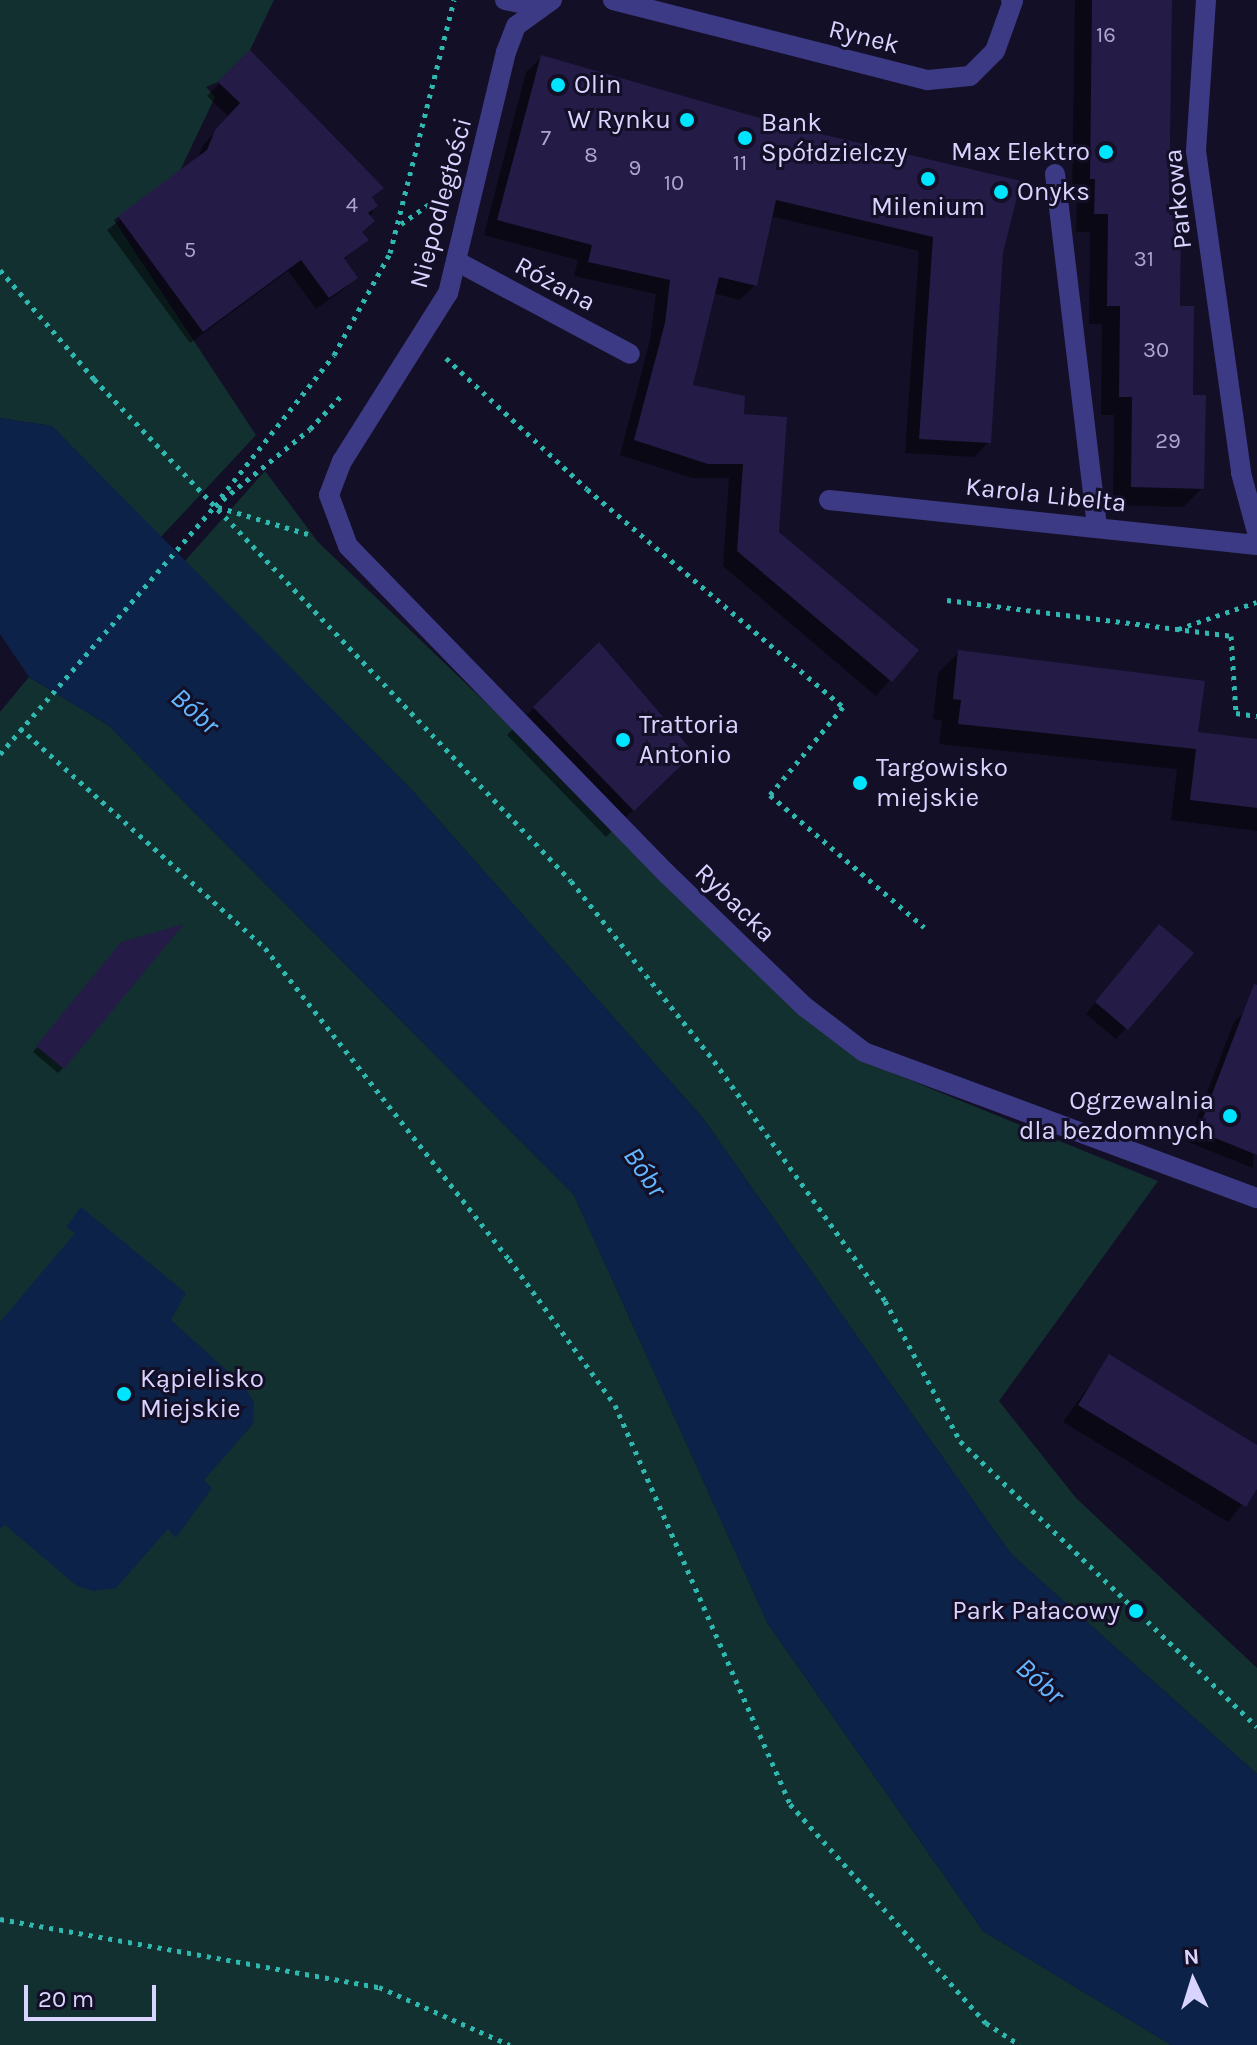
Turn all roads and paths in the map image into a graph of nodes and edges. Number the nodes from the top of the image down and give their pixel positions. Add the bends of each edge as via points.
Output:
1 (454, 0) edge
2 (505, 0) edge
3 (613, 0) edge
4 (1012, 0) edge
5 (1206, 0) edge
6 (546, 4) edge
7 (1055, 174) dead end
8 (439, 209) dead end
9 (400, 225) junction
10 (456, 261) junction
11 (0, 270) edge
12 (422, 335) junction
13 (630, 354) dead end
14 (345, 392) dead end
15 (342, 461) joint
16 (829, 500) dead end
17 (215, 506) junction
18 (1097, 526) junction
19 (1257, 532) edge
20 (1257, 545) edge
21 (348, 546) junction
22 (947, 600) dead end
23 (1257, 602) edge
24 (1177, 630) junction
25 (1257, 716) edge
26 (20, 728) junction
27 (0, 754) edge
28 (924, 927) dead end
29 (1257, 1198) edge
30 (1257, 1727) edge
31 (0, 1919) edge
32 (510, 2045) edge
33 (1020, 2045) edge

1 - 9 path
2 - 6 street
3 - 4 street, Rynek via 928,80 970,76 995,51
5 - 19 street, Parkowa via 1196,151 1241,473
6 - 10 street, Niepodległości via 516,26 506,52
7 - 18 street
8 - 9 path via 443,194
9 - 17 path via 334,355
10 - 12 street, Niepodległości via 448,293
10 - 13 street, Różana
11 - 17 path
12 - 15 street, Niepodległości
12 - 28 path via 587,489 843,707 770,795
14 - 17 path via 310,429
15 - 21 street, Rybacka via 329,495
16 - 18 street, Karola Libelta
17 - 21 path
17 - 26 path
17 - 30 path via 581,893 714,1061 885,1301 960,1441
18 - 20 street, Karola Libelta
21 - 29 street, Rybacka via 665,872 805,1007 864,1052
22 - 24 path
23 - 24 path
24 - 25 path via 1231,636 1236,713
26 - 27 path
26 - 33 path via 265,948 509,1259 615,1405 790,1804 986,2023
31 - 32 path via 379,1987

